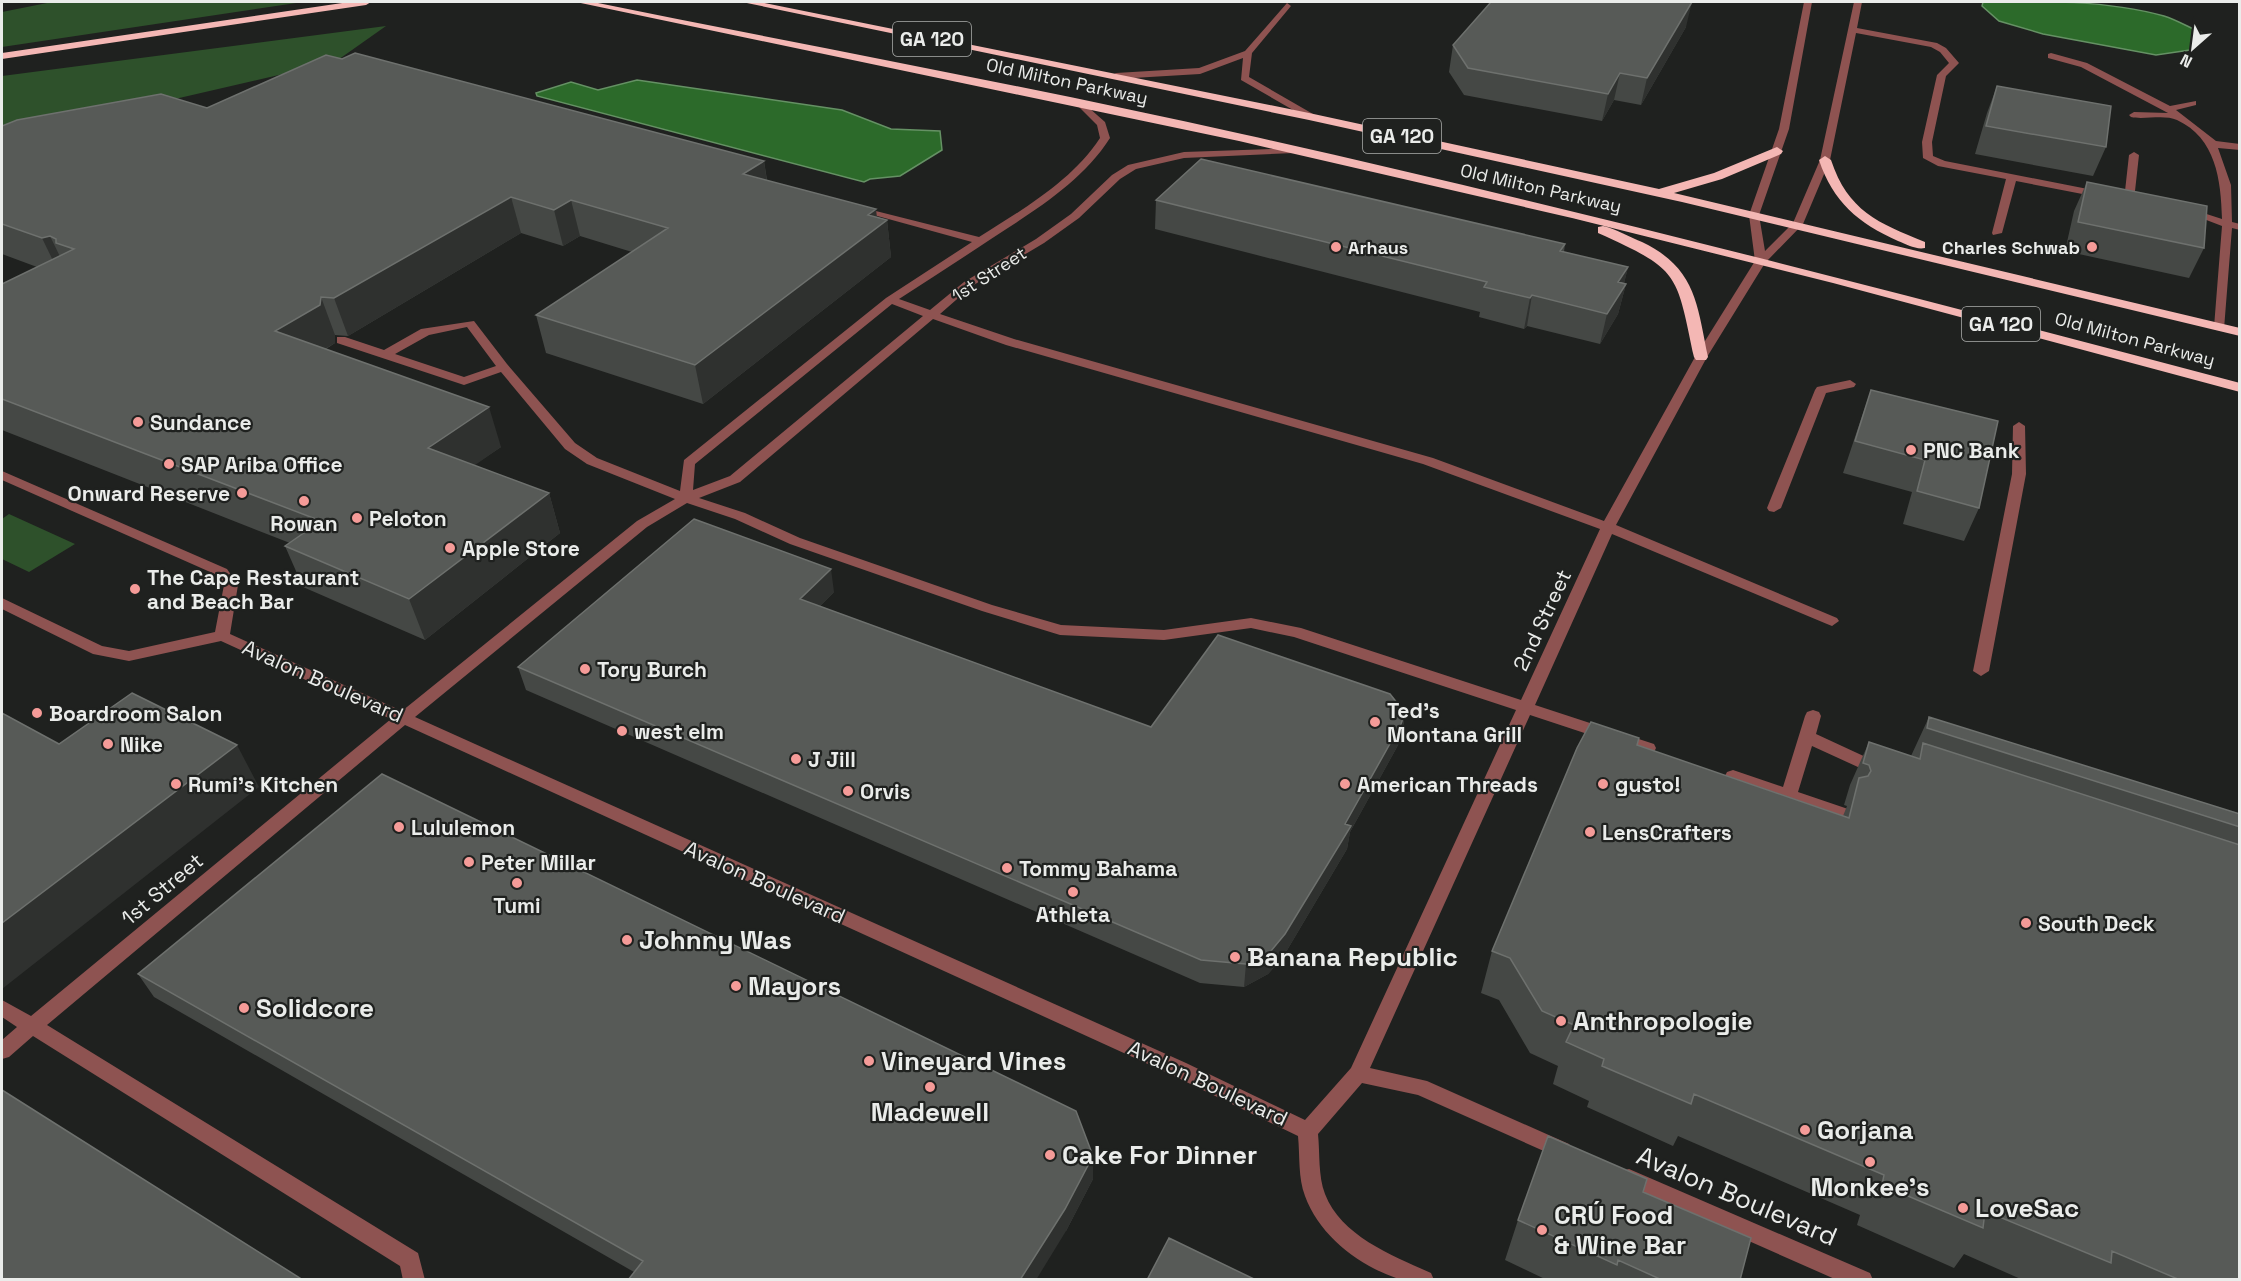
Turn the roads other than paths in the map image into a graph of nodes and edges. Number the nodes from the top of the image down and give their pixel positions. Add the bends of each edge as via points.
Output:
1 (366, 2) edge
2 (581, 2) edge
3 (747, 2) edge
4 (1808, 2) edge
5 (1858, 2) edge
6 (1287, 6) dead end
7 (1851, 30) junction
8 (1248, 54) junction
9 (2, 56) edge
10 (2051, 56) dead end
11 (1116, 76) junction
12 (1080, 103) junction
13 (2193, 104) dead end
14 (2169, 109) junction
15 (2134, 115) dead end
16 (1310, 116) junction
17 (2179, 116) junction
18 (2212, 144) junction
19 (2240, 147) edge
20 (1294, 150) junction
21 (1777, 152) junction
22 (2134, 155) dead end
23 (1825, 160) junction
24 (2012, 177) junction
25 (2240, 184) edge
26 (2226, 185) junction
27 (1660, 193) junction
28 (845, 204) edge
29 (2173, 208) edge
30 (1572, 214) junction
31 (1754, 215) junction
32 (1798, 224) junction
33 (2227, 224) junction
34 (2240, 226) edge
35 (1997, 233) dead end
36 (981, 241) junction
37 (1761, 261) junction
38 (1974, 267) junction
39 (890, 300) junction
40 (931, 316) junction
41 (2220, 327) junction
42 (2240, 332) edge
43 (340, 340) dead end
44 (385, 355) junction
45 (1701, 357) junction
46 (503, 367) junction
47 (1850, 384) dead end
48 (2240, 388) edge
49 (2019, 426) dead end
50 (2, 475) edge
51 (686, 498) junction
52 (1774, 508) dead end
53 (1608, 527) junction
54 (2, 603) edge
55 (1832, 621) dead end
56 (222, 636) junction
57 (1982, 671) dead end
58 (1526, 706) junction
59 (1812, 716) dead end
60 (403, 718) junction
61 (1806, 736) junction
62 (1648, 748) edge
63 (1895, 775) edge
64 (1733, 776) edge
65 (1790, 795) junction
66 (1842, 813) edge
67 (2, 1008) edge
68 (32, 1026) junction
69 (2, 1051) edge
70 (1358, 1074) junction
71 (1308, 1131) junction
72 (1576, 1156) edge
73 (1609, 1170) edge
74 (414, 1280) edge
75 (1423, 1280) edge
76 (1862, 1280) edge

1 - 9 highway
2 - 12 highway, Old Milton Parkway / GA 120
3 - 11 highway, Old Milton Parkway / GA 120
4 - 21 street via 1795,81
5 - 7 street
6 - 8 street
7 - 23 street
7 - 24 street via 1919,41 1943,50 1954,63 1942,75 1927,142 1928,158
8 - 11 street via 1200,71
8 - 16 street via 1244,78
10 - 14 street via 2084,65
11 - 16 highway, Old Milton Parkway / GA 120
12 - 20 highway, Old Milton Parkway / GA 120
12 - 36 street, 1st Street via 1102,124 1105,138 1101,147 1067,180
13 - 14 street
14 - 17 street
15 - 17 street
16 - 27 highway, Old Milton Parkway / GA 120
17 - 18 street
18 - 19 street
18 - 26 street
20 - 30 highway, Old Milton Parkway / GA 120
20 - 40 street, 1st Street via 1184,155 1132,167 1066,222 968,284
21 - 27 highway via 1718,177
21 - 31 street
22 - 24 street via 2135,201
23 - 32 street
23 - 38 highway via 1831,182 1842,200 1863,218
24 - 35 street
25 - 26 street
26 - 33 street
27 - 31 highway, Old Milton Parkway / GA 120
28 - 36 street
29 - 33 street
30 - 37 highway, Old Milton Parkway / GA 120
30 - 45 highway via 1654,255 1678,274 1686,291
31 - 32 highway, Old Milton Parkway / GA 120
31 - 37 street
32 - 37 street, 2nd Street
32 - 38 highway, Old Milton Parkway / GA 120
33 - 34 street
33 - 41 street
36 - 39 street, 1st Street
37 - 45 street, 2nd Street
37 - 48 highway, Old Milton Parkway / GA 120
38 - 41 highway, Old Milton Parkway / GA 120
39 - 40 street
39 - 51 street, 1st Street via 689,462
40 - 51 street, 1st Street via 735,479
40 - 53 street via 1428,461
41 - 42 highway, Old Milton Parkway / GA 120
43 - 44 street
44 - 46 street via 464,381
44 - 46 street via 425,332 470,323
45 - 53 street, 2nd Street
46 - 51 street via 570,446
47 - 52 street via 1821,390
49 - 57 street via 2019,474
50 - 56 street, Avalon Boulevard via 222,572 231,585
51 - 58 street via 740,516 795,541 1060,630 1164,635 1251,623 1296,632
51 - 60 street, 1st Street via 642,524
53 - 55 street
53 - 58 street, 2nd Street
54 - 56 street, Avalon Boulevard via 98,650 129,656
56 - 60 street, Avalon Boulevard
58 - 62 street
58 - 70 street, 2nd Street
59 - 61 street
60 - 68 street, 1st Street
60 - 71 street, Avalon Boulevard
61 - 63 street
61 - 65 street
64 - 65 street
65 - 66 street
67 - 68 street
68 - 69 street, 1st Street
68 - 74 street via 410,1260
70 - 71 street, Avalon Boulevard
70 - 72 street via 1420,1087
71 - 75 street, Avalon Boulevard via 1314,1196 1337,1230 1374,1257
73 - 76 street, Avalon Boulevard

